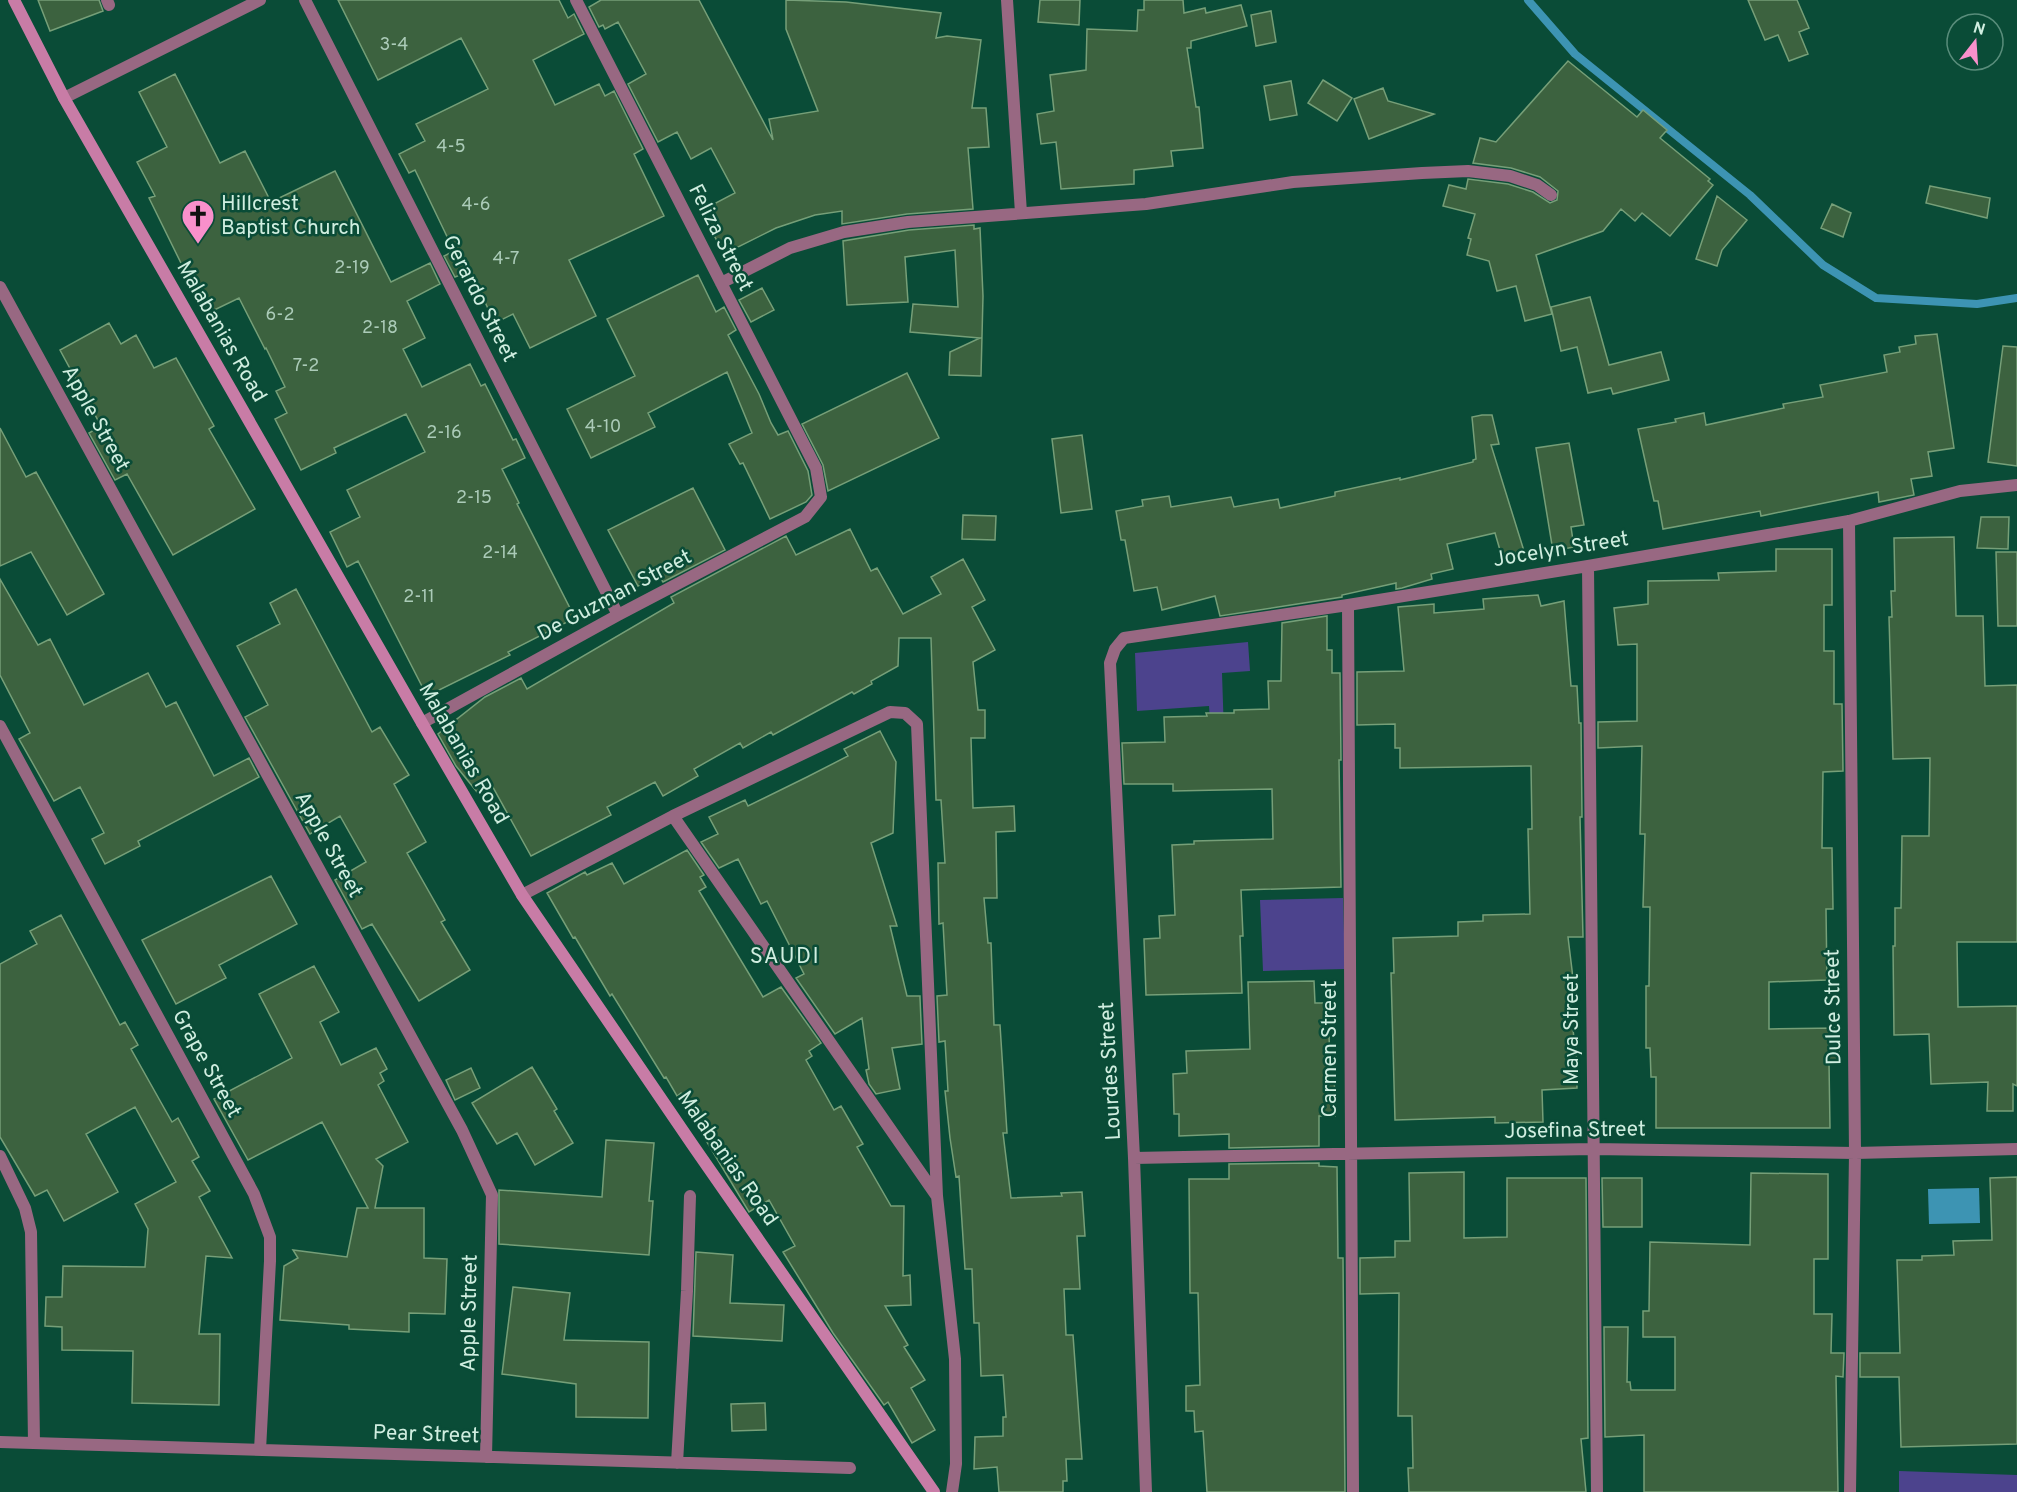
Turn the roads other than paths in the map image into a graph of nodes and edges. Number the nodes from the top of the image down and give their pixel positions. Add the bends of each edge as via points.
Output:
1 (14, 0) edge
2 (260, 0) edge
3 (305, 0) edge
4 (576, 0) edge
5 (1007, 0) edge
6 (64, 98) junction
7 (1551, 195) dead end
8 (1021, 213) junction
9 (721, 283) junction
10 (0, 287) edge
11 (2017, 484) edge
12 (821, 496) joint
13 (1849, 521) junction
14 (1588, 566) junction
15 (1348, 605) junction
16 (618, 615) junction
17 (1115, 650) joint
18 (422, 723) junction
19 (0, 726) edge
20 (673, 816) junction
21 (522, 895) junction
22 (1593, 1149) junction
23 (2017, 1149) edge
24 (1855, 1153) junction
25 (1350, 1155) junction
26 (0, 1156) edge
27 (1134, 1158) junction
28 (690, 1196) dead end
29 (937, 1196) junction
30 (0, 1442) edge
31 (34, 1443) junction
32 (260, 1450) junction
33 (486, 1457) junction
34 (677, 1463) junction
35 (850, 1468) dead end
36 (934, 1492) edge
37 (952, 1492) edge
38 (1146, 1492) edge
39 (1353, 1492) edge
40 (1597, 1492) edge
41 (1850, 1492) edge

1 - 6 main road, Malabanias Road
2 - 6 street
3 - 16 street, Gerardo Street
4 - 9 street, Feliza Street
5 - 8 street
6 - 18 main road, Malabanias Road
7 - 8 street via 1537,185 1510,176 1468,171 1293,182 1146,204
8 - 9 street via 908,222 844,232 790,248
9 - 12 street, Feliza Street via 816,468
10 - 33 street, Apple Street via 462,1130 492,1195
11 - 13 street, Jocelyn Street via 1960,491
12 - 16 street, De Guzman Street via 805,517
13 - 14 street, Jocelyn Street
13 - 24 street, Dulce Street
14 - 15 street, Jocelyn Street
14 - 22 street, Maya Street
15 - 17 street, Jocelyn Street via 1124,638
15 - 25 street, Carmen Street
16 - 18 street, De Guzman Street
17 - 27 street, Lourdes Street via 1110,663
18 - 21 main road, Malabanias Road
19 - 32 street, Grape Street via 254,1194 270,1237
20 - 21 street
20 - 29 street
20 - 29 street via 890,712 905,713 917,724
21 - 36 main road, Malabanias Road
22 - 24 street, Josefina Street
22 - 25 street, Josefina Street
22 - 40 street, Maya Street
23 - 24 street, Josefina Street
24 - 41 street, Dulce Street
25 - 27 street, Josefina Street
25 - 39 street, Carmen Street
26 - 31 street via 25,1208 31,1232
27 - 38 street, Lourdes Street
28 - 34 street
29 - 37 street via 954,1359 956,1464
30 - 31 street, Pear Street
31 - 32 street, Pear Street
32 - 33 street, Pear Street
33 - 34 street, Pear Street
34 - 35 street, Pear Street

